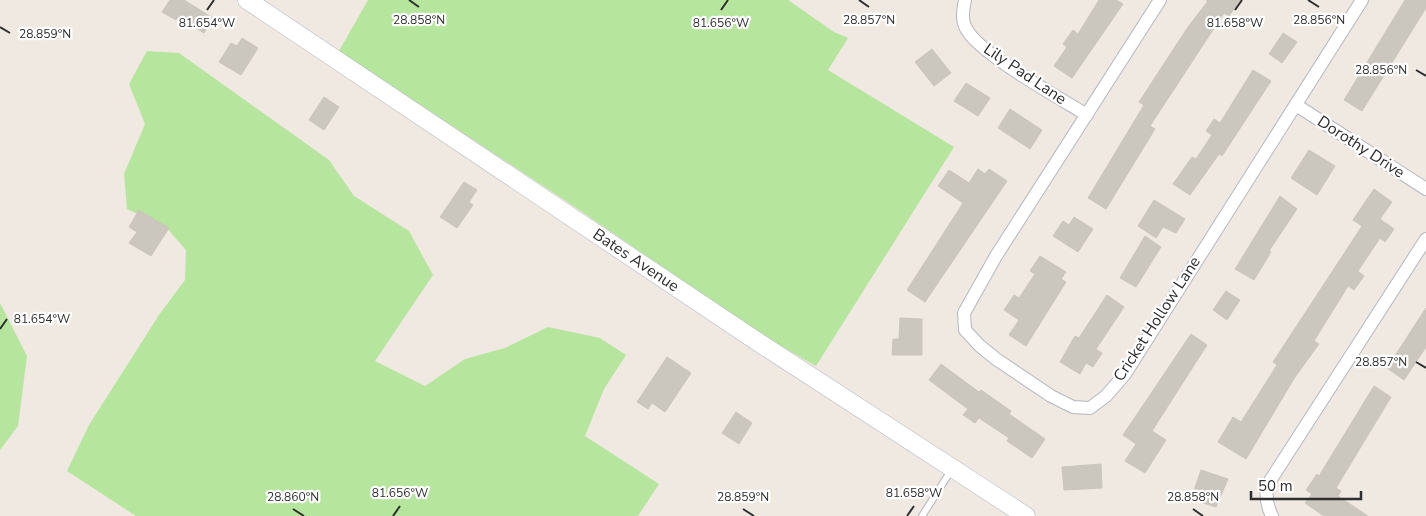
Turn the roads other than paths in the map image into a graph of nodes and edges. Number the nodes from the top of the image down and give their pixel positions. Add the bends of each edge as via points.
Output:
1 (247, 0) edge
2 (965, 0) edge
3 (1160, 0) edge
4 (1362, 0) edge
5 (1296, 104) junction
6 (1087, 116) junction
7 (1426, 189) edge
8 (1426, 239) edge
9 (952, 468) junction
10 (922, 516) edge
11 (1026, 516) edge
12 (1272, 516) edge

1 - 9 street, Bates Avenue
2 - 6 street, Lily Pad Lane via 967,32 985,50
3 - 6 street, Cricket Hollow Lane
4 - 5 street, Cricket Hollow Lane
5 - 6 street, Cricket Hollow Lane via 1125,374 1106,396 1084,409 1051,396 996,359 965,330 964,313 996,256
5 - 7 street, Dorothy Drive
8 - 12 street via 1268,484 1268,510
9 - 10 lane
9 - 11 street, Bates Avenue

